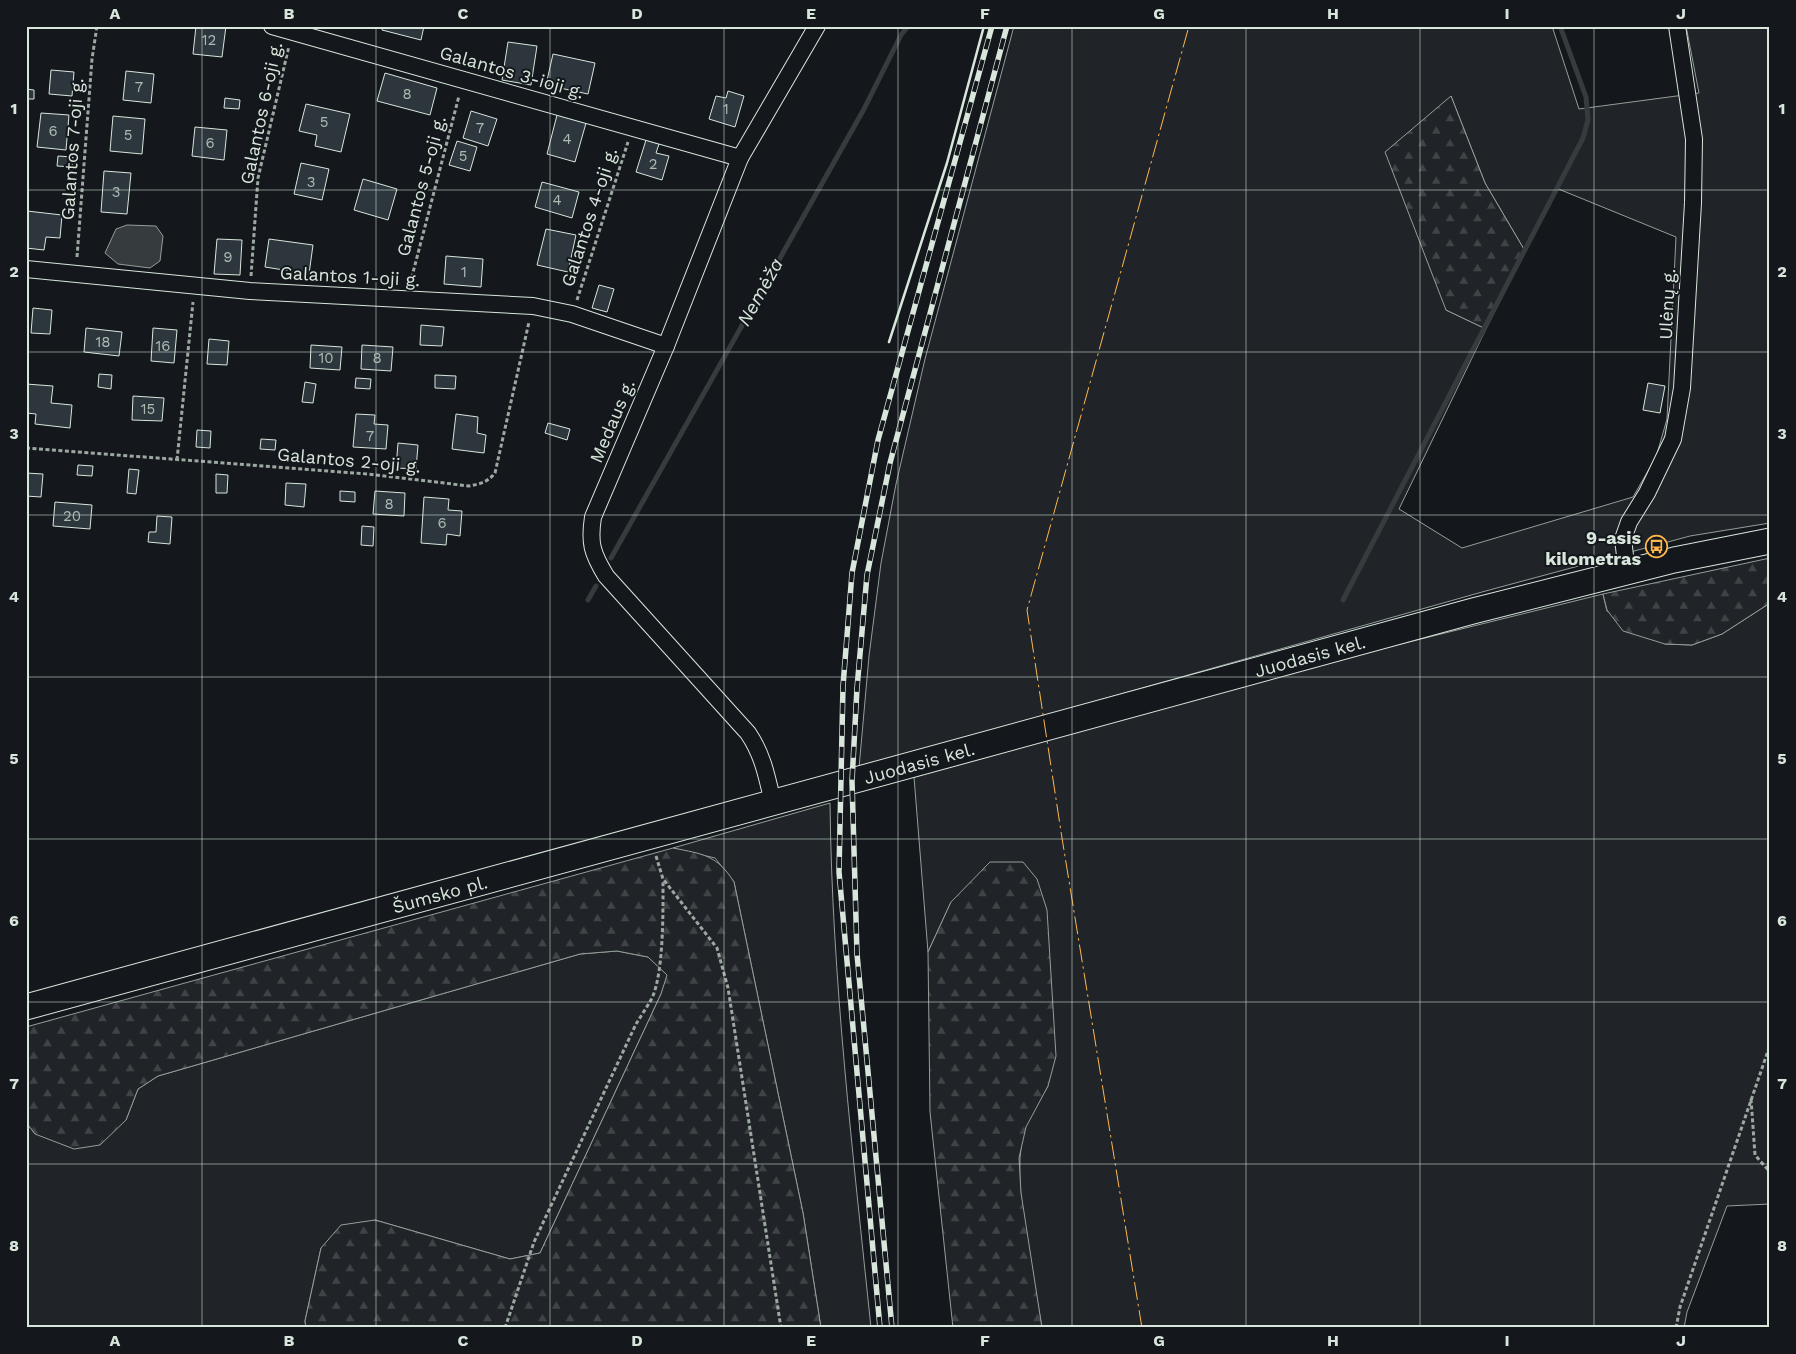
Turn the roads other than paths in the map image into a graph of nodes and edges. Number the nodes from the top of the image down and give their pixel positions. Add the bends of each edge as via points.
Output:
1 (272, 26) edge
2 (817, 26) edge
3 (1677, 26) edge
4 (740, 158) junction
5 (26, 268) edge
6 (666, 346) junction
7 (1770, 541) edge
8 (1626, 572) junction
9 (852, 781) joint
10 (772, 802) junction
11 (26, 1007) edge

1 - 4 street, Galantos 3-ioji g.
2 - 4 street, Medaus g.
3 - 8 street, Ulėnų g. via 1694,139 1682,388 1673,439 1623,539
4 - 6 street, Medaus g.
5 - 6 street, Galantos 1-oji g. via 250,291 533,306 572,314
6 - 10 street, Medaus g. via 593,517 590,539 606,576 748,733 765,768
7 - 8 main road, Juodasis kel.
8 - 9 main road, Juodasis kel.
9 - 10 main road, Šumsko pl.
10 - 11 main road, Šumsko pl.

